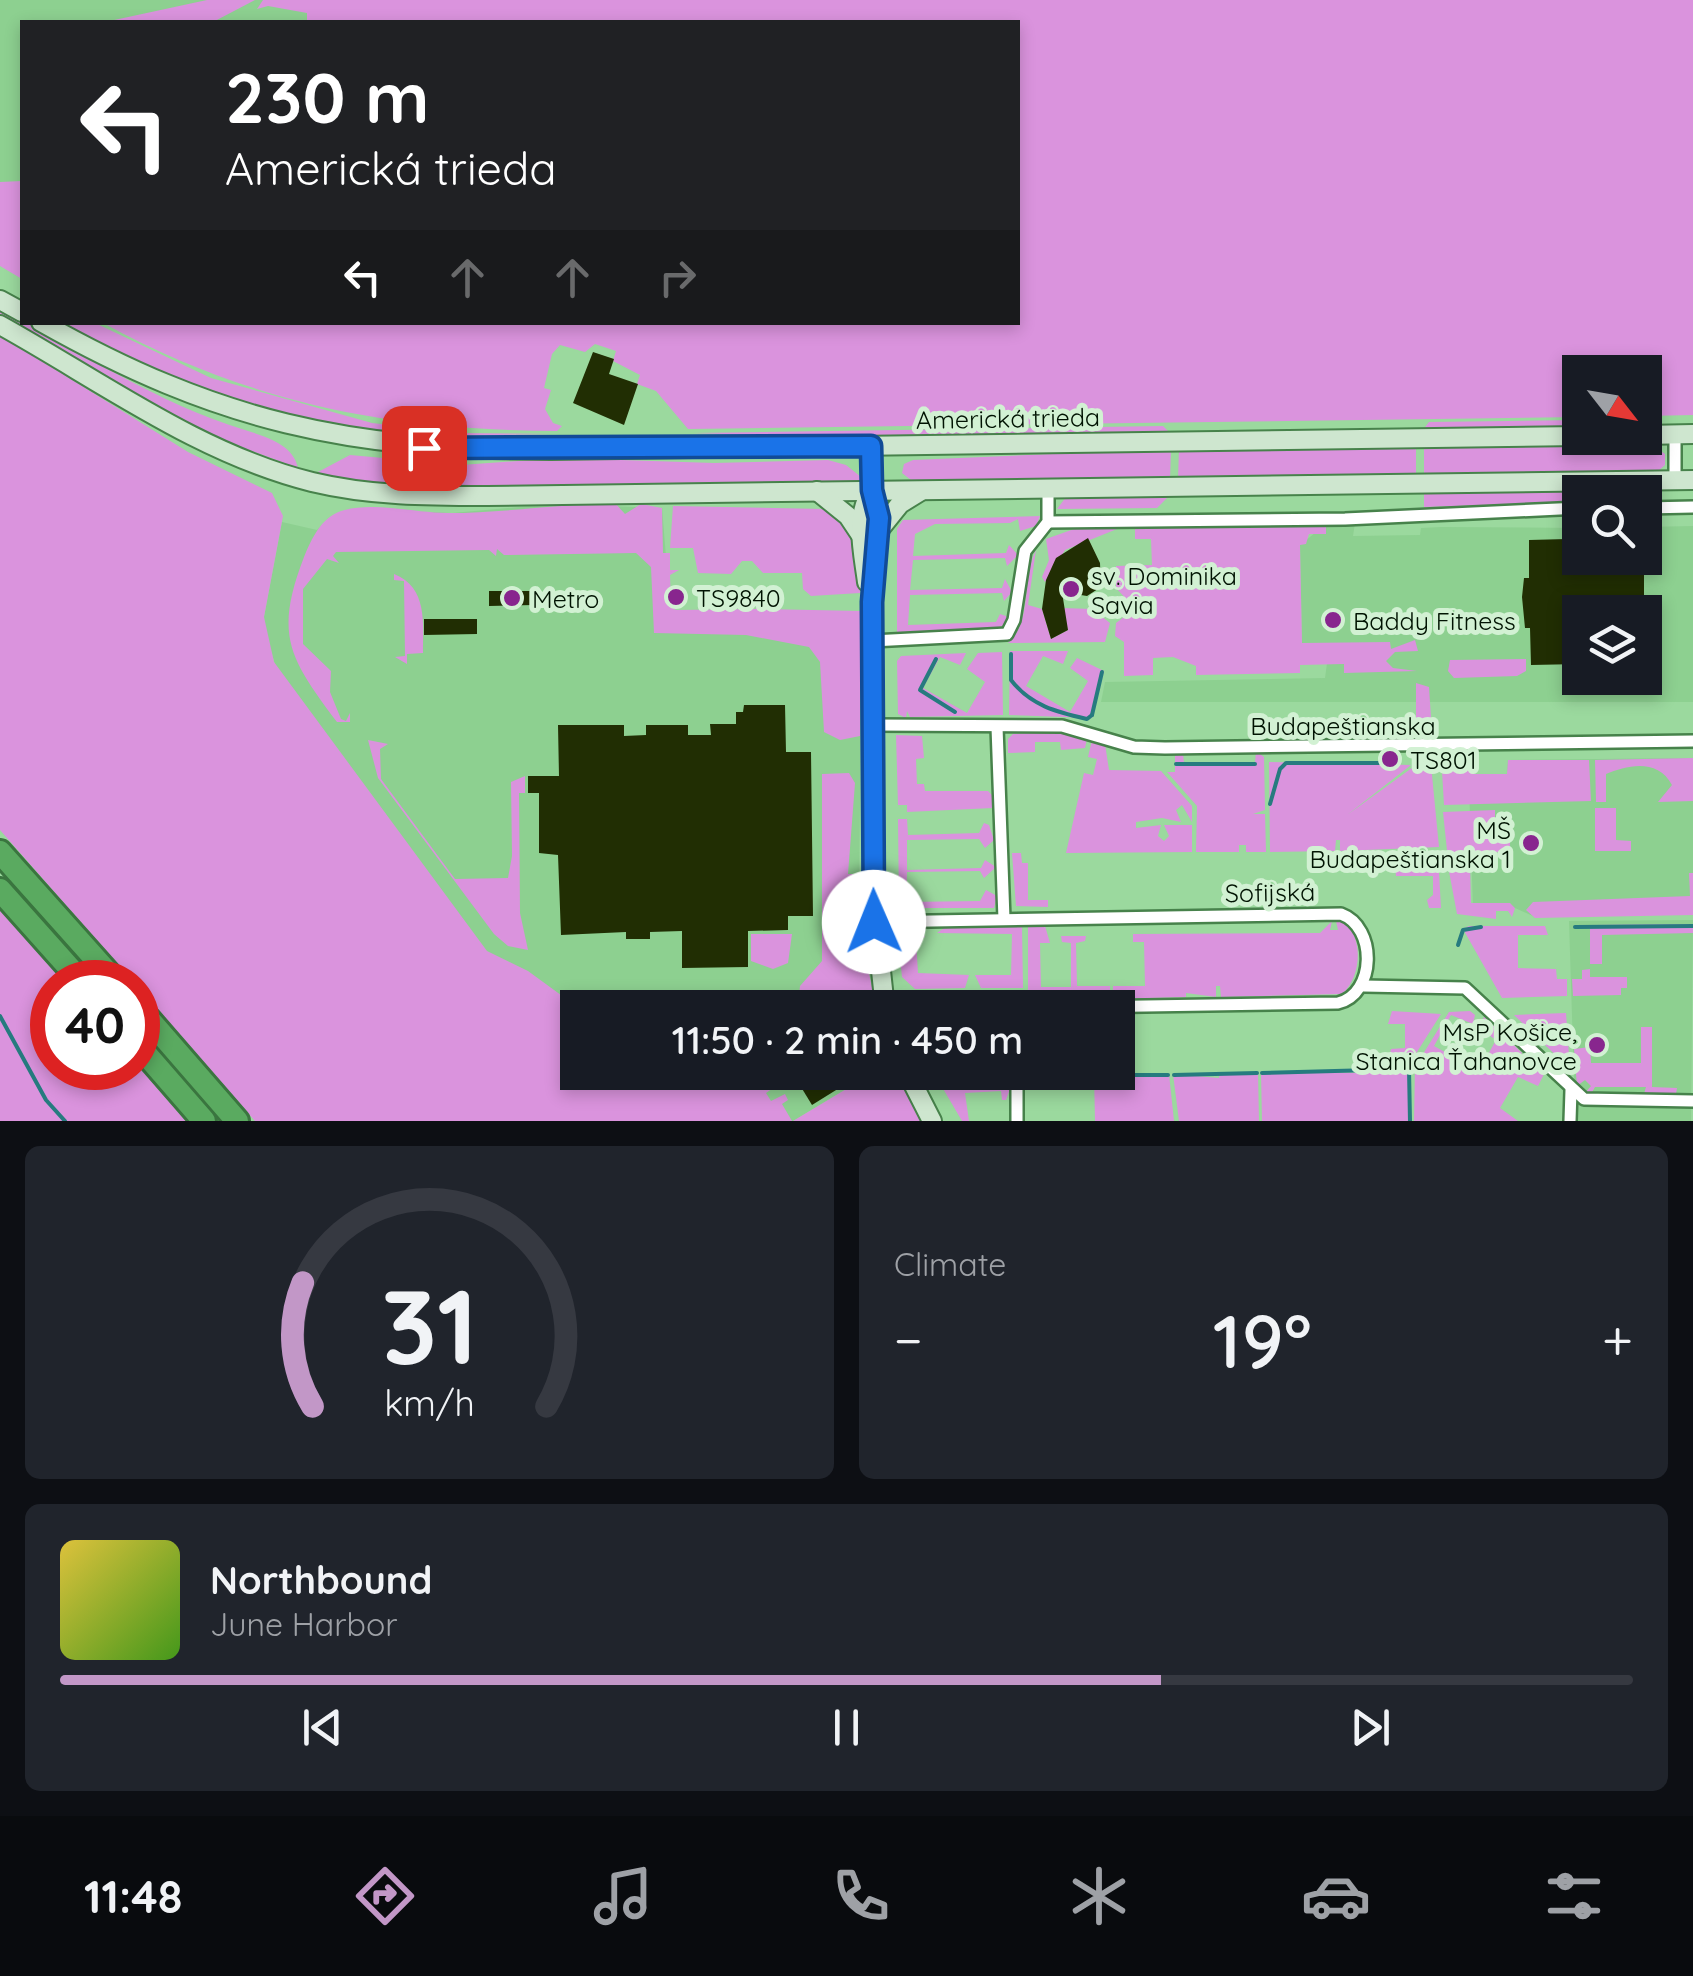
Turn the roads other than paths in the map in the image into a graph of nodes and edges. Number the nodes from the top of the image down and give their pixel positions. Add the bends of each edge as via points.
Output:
1 (0, 325) edge
2 (47, 325) edge
3 (1684, 434) edge
4 (1562, 436) edge
5 (871, 446) junction
6 (1684, 480) edge
7 (872, 490) junction
8 (1048, 490) junction
9 (922, 491) junction
10 (817, 492) junction
11 (1662, 507) edge
12 (1693, 507) edge
13 (1562, 509) edge
14 (1048, 522) junction
15 (870, 534) junction
16 (872, 641) junction
17 (872, 725) junction
18 (997, 727) junction
19 (1693, 742) edge
20 (0, 852) edge
21 (0, 890) edge
22 (1004, 918) junction
23 (874, 922) junction
24 (62, 960) edge
25 (96, 960) edge
26 (1364, 986) junction
27 (883, 990) edge
28 (1135, 1006) edge
29 (160, 1032) edge
30 (160, 1070) edge
31 (916, 1090) edge
32 (1017, 1090) edge
33 (1571, 1090) junction
34 (1693, 1102) edge
35 (204, 1121) edge
36 (236, 1121) edge
37 (932, 1121) edge
38 (1016, 1121) edge
39 (1570, 1121) edge

1 - 10 street via 193,436 312,482 442,496
2 - 5 street, Americká trieda via 206,402 359,440 476,450
3 - 6 street
4 - 5 street, Americká trieda
5 - 7 street
6 - 8 street
7 - 9 street
7 - 10 street
7 - 15 street
8 - 9 street
8 - 14 street
9 - 15 street
10 - 15 street
11 - 12 street
13 - 14 street
14 - 16 street via 1025,551 1013,626 1004,636
15 - 16 street
16 - 17 street
17 - 18 street, Budapeštianska
17 - 23 street
18 - 19 street, Budapeštianska via 1062,726 1134,747 1164,748
18 - 22 street
20 - 25 highway
21 - 24 highway
22 - 23 street, Sofijská
22 - 26 street, Sofijská via 1341,914 1363,932
23 - 27 street
26 - 28 street via 1338,1003
26 - 33 street via 1465,988
29 - 36 highway
30 - 35 highway
31 - 37 street
32 - 38 street
33 - 34 street via 1596,1100
33 - 39 street

